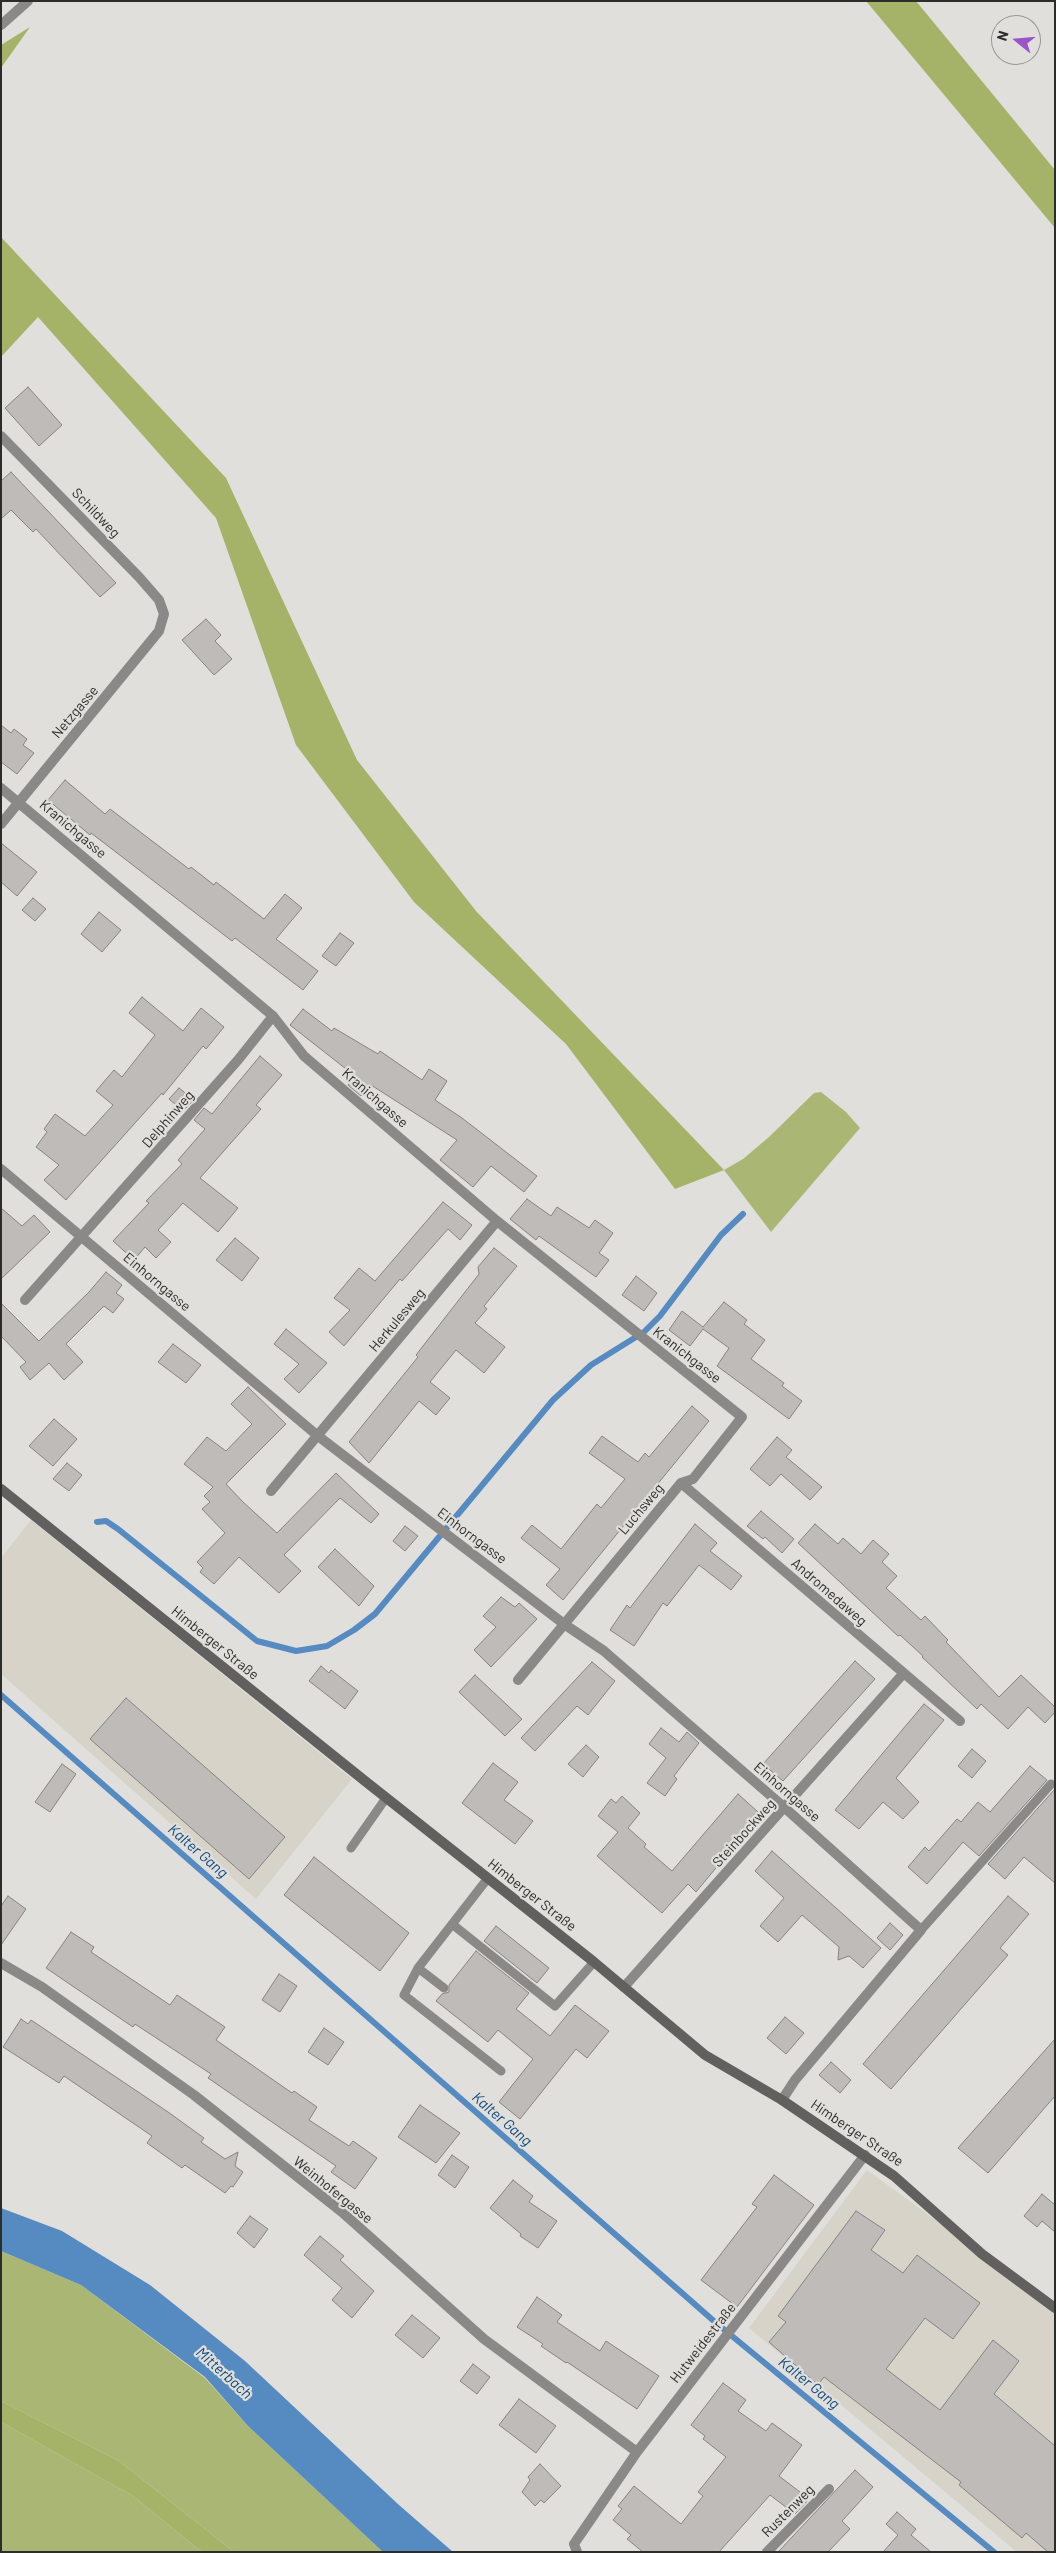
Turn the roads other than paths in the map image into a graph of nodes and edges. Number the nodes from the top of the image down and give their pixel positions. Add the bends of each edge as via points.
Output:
1 (28, 1) edge
2 (1, 25) edge
3 (1, 436) edge
4 (164, 614) joint
5 (1, 788) edge
6 (19, 802) junction
7 (1, 824) edge
8 (273, 1016) junction
9 (1, 1169) edge
10 (497, 1222) junction
11 (82, 1238) junction
12 (25, 1300) dead end
13 (742, 1417) joint
14 (318, 1436) junction
15 (681, 1483) junction
16 (1, 1489) edge
17 (271, 1491) dead end
18 (564, 1624) junction
19 (903, 1674) junction
20 (518, 1680) dead end
21 (960, 1721) dead end
22 (1051, 1784) dead end
23 (386, 1798) junction
24 (785, 1808) junction
25 (351, 1848) dead end
26 (488, 1878) junction
27 (452, 1924) junction
28 (921, 1930) junction
29 (594, 1962) junction
30 (1, 1964) edge
31 (418, 1968) junction
32 (444, 1988) dead end
33 (624, 1988) junction
34 (501, 2071) dead end
35 (782, 2100) junction
36 (865, 2155) junction
37 (1055, 2308) edge
38 (637, 2452) junction
39 (829, 2489) dead end
40 (577, 2552) edge
41 (767, 2552) edge

1 - 2 street
3 - 4 street, Schildweg via 139,577 159,600
4 - 6 street, Netzgasse via 160,632
5 - 6 street, Kranichgasse
6 - 7 street, Netzgasse
6 - 8 street, Kranichgasse
8 - 10 street, Kranichgasse via 304,1056
8 - 11 street, Delphinweg
9 - 11 street, Einhorngasse
10 - 13 street, Kranichgasse
10 - 14 street, Herkulesweg
11 - 12 street, Delphinweg
11 - 14 street, Einhorngasse
13 - 15 street, Luchsweg via 693,1479
14 - 17 street, Herkulesweg
14 - 18 street, Einhorngasse
15 - 18 street, Luchsweg
15 - 19 street, Andromedaweg
16 - 23 main road, Himberger Straße
18 - 20 street, Luchsweg
18 - 24 street, Einhorngasse via 604,1651
19 - 21 street, Andromedaweg
19 - 24 street, Steinbockweg
22 - 28 lane
23 - 25 lane
23 - 26 main road, Himberger Straße
24 - 28 street, Einhorngasse
24 - 33 street, Steinbockweg
26 - 27 lane
26 - 29 main road, Himberger Straße
27 - 29 lane via 555,2006
27 - 31 lane
28 - 35 street via 795,2080
29 - 33 main road, Himberger Straße
30 - 38 street, Weinhofergasse via 42,1987 194,2095 342,2212 484,2339
31 - 32 lane
31 - 34 lane via 404,1995
33 - 35 main road, Himberger Straße via 705,2055
35 - 36 main road, Himberger Straße
36 - 37 main road, Himberger Straße via 910,2187 982,2254
36 - 38 street, Hutweidestraße
38 - 40 street, Hutweidestraße via 574,2544
39 - 41 street, Rustenweg

